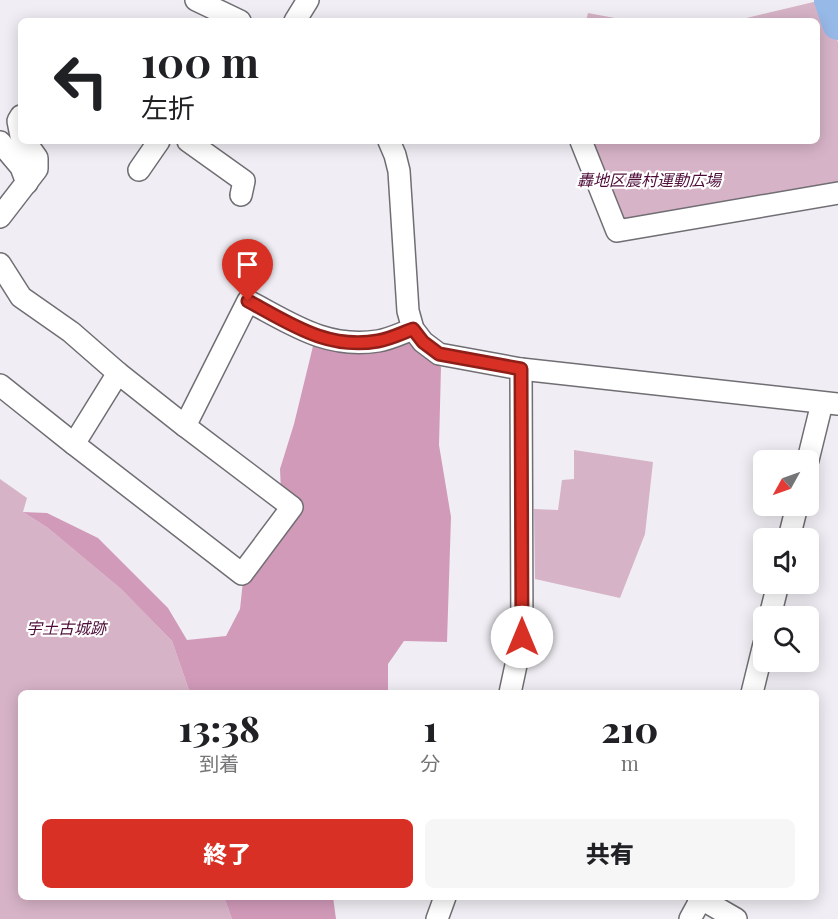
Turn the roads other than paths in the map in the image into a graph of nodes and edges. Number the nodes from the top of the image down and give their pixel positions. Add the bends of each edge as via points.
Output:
1 (196, 0) edge
2 (308, 0) edge
3 (234, 18) edge
4 (297, 18) edge
5 (0, 142) edge
6 (27, 144) edge
7 (157, 144) edge
8 (390, 144) edge
9 (582, 144) edge
10 (211, 148) edge
11 (139, 170) dead end
12 (27, 183) junction
13 (838, 193) edge
14 (241, 195) dead end
15 (0, 217) edge
16 (0, 264) edge
17 (413, 329) junction
18 (521, 369) junction
19 (118, 373) junction
20 (0, 385) edge
21 (830, 404) edge
22 (185, 426) junction
23 (74, 444) junction
24 (812, 450) edge
25 (757, 672) edge
26 (511, 690) edge
27 (753, 690) edge
28 (443, 900) edge
29 (700, 900) edge
30 (704, 900) edge
31 (437, 919) edge
32 (690, 919) edge
33 (736, 919) edge

1 - 3 street
2 - 4 street
5 - 12 street via 21,167
6 - 12 street via 37,158 37,169
7 - 11 street
8 - 17 street via 399,171 408,311
9 - 13 street via 617,231
10 - 14 street via 244,181
12 - 15 street
16 - 19 street via 21,297 71,332
17 - 18 street via 439,354
17 - 22 street via 381,341 351,344 317,337 248,301
18 - 21 street
18 - 26 street via 522,637
19 - 22 street
19 - 23 street
20 - 23 street
21 - 24 street
22 - 23 street via 292,507 242,574
25 - 27 street
28 - 31 street
29 - 32 street
30 - 33 street

